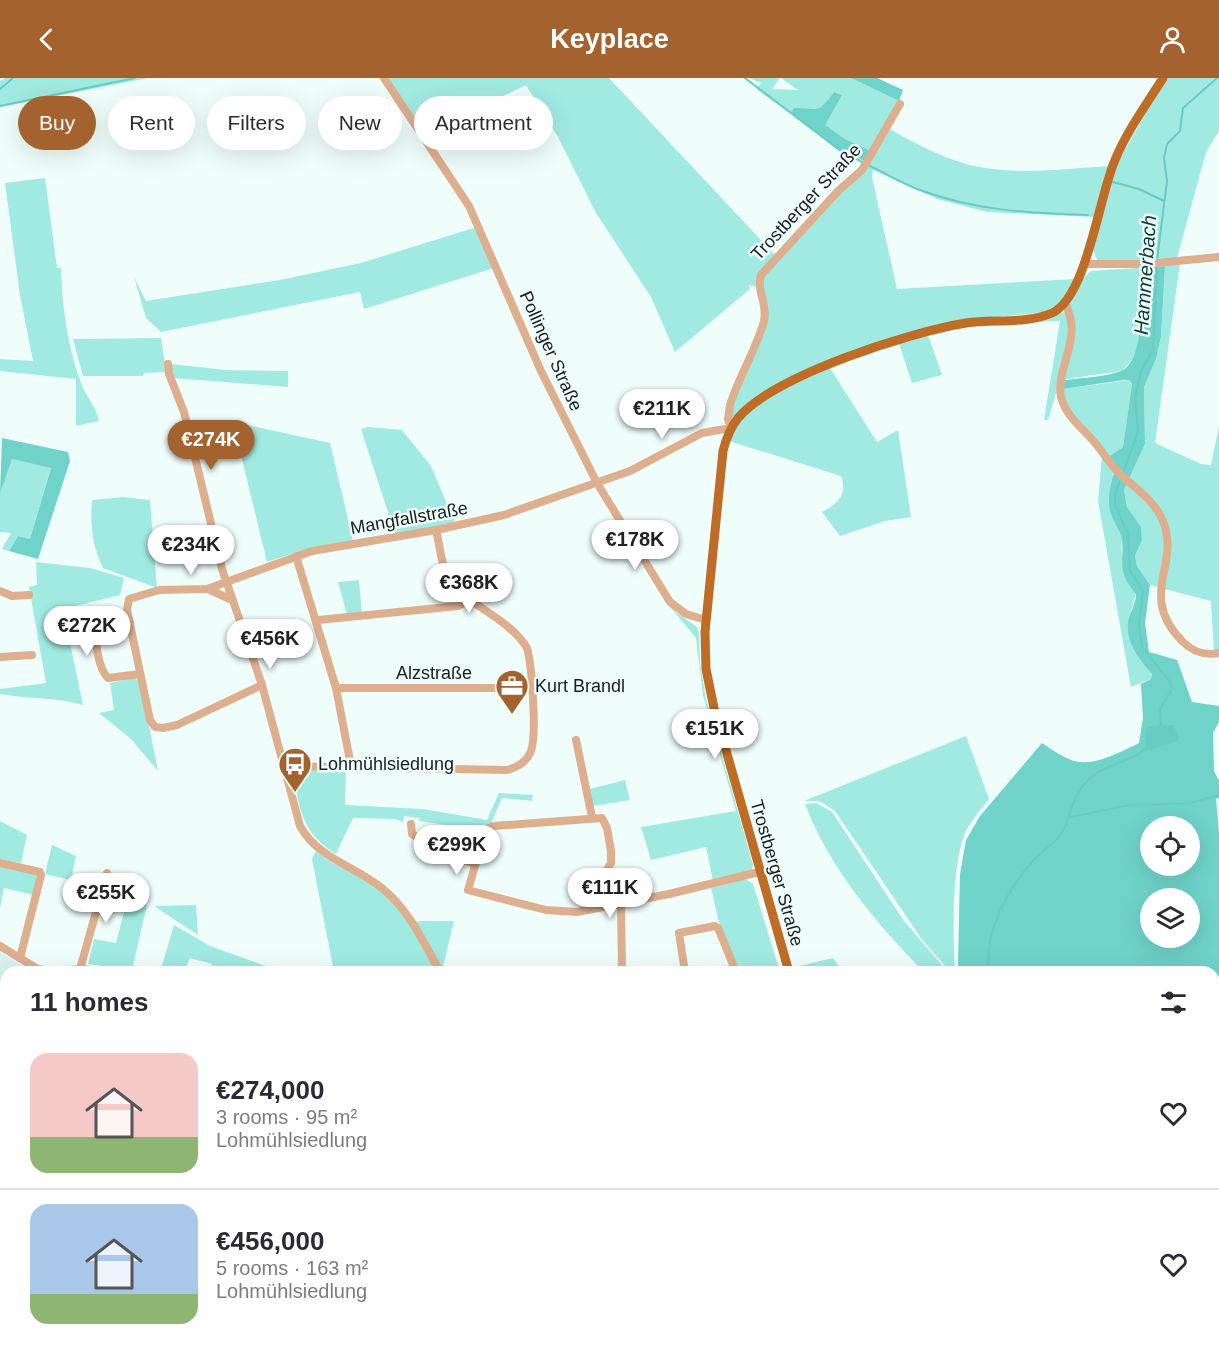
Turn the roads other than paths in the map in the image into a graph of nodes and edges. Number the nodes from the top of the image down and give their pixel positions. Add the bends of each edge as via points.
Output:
1 (384, 78) edge
2 (1162, 78) edge
3 (900, 104) dead end
4 (1219, 257) edge
5 (1085, 264) junction
6 (1065, 303) junction
7 (168, 364) dead end
8 (731, 428) junction
9 (597, 483) junction
10 (436, 530) junction
11 (296, 555) junction
12 (226, 584) junction
13 (207, 589) junction
14 (0, 591) edge
15 (29, 595) dead end
16 (471, 599) junction
17 (233, 601) junction
18 (318, 620) junction
19 (706, 620) junction
20 (130, 622) junction
21 (1219, 653) edge
22 (32, 654) dead end
23 (0, 657) edge
24 (140, 674) junction
25 (262, 685) junction
26 (336, 688) junction
27 (532, 688) junction
28 (576, 740) dead end
29 (285, 766) junction
30 (351, 766) junction
31 (592, 817) junction
32 (411, 824) dead end
33 (0, 863) edge
34 (473, 863) junction
35 (759, 872) junction
36 (107, 873) dead end
37 (621, 904) junction
38 (612, 906) junction
39 (0, 946) edge
40 (20, 958) junction
41 (30, 966) edge
42 (81, 966) edge
43 (436, 966) edge
44 (622, 966) edge
45 (684, 966) edge
46 (734, 966) edge
47 (787, 966) edge

1 - 9 street, Pollinger Straße via 470,206 541,371
2 - 5 main road via 1110,170
3 - 8 street, Trostberger Straße via 862,170 838,190 761,275 764,320 734,392 728,413
4 - 5 street via 1151,264
5 - 6 main road
6 - 8 main road, Trostberger Straße via 1052,313 944,327 865,350 777,391 743,413
6 - 21 street via 1071,324 1061,397 1070,416 1116,470 1154,506 1166,528 1160,593 1166,617 1193,650 1205,655
7 - 12 street via 184,412
8 - 9 street, Mangfallstraße via 702,433 637,468
8 - 19 main road, Trostberger Straße via 723,451
9 - 10 street, Mangfallstraße via 504,515
9 - 19 street, Pollinger Straße via 670,602 686,614
10 - 11 street, Mangfallstraße
10 - 16 street via 447,574
11 - 12 street, Mangfallstraße
11 - 18 street
12 - 13 street
12 - 17 street
13 - 17 street
13 - 20 street via 159,590 133,596 127,604
14 - 15 street via 12,596
16 - 18 street via 458,606
16 - 27 street via 525,645
17 - 25 street
18 - 26 street
19 - 35 main road, Trostberger Straße via 705,659 710,690
20 - 24 street
20 - 24 street via 100,628 96,639 108,678
22 - 23 street
24 - 25 street via 150,720 160,728 177,725
25 - 29 street
26 - 27 street, Alzstraße
26 - 30 street
27 - 30 street via 532,745 518,766 507,770
28 - 31 street
29 - 30 street
29 - 43 street via 299,822 309,840 321,852 369,878 392,896
31 - 34 street via 494,826 483,835
31 - 38 street via 602,818 607,828 612,859 606,877
32 - 34 street via 412,834 433,850
33 - 40 street via 41,876
34 - 38 street via 467,888 470,892 558,911
35 - 37 street
35 - 47 main road, Trostberger Straße
36 - 42 street
37 - 38 street
37 - 44 street
39 - 40 street
40 - 41 street
45 - 46 street via 679,933 715,926

